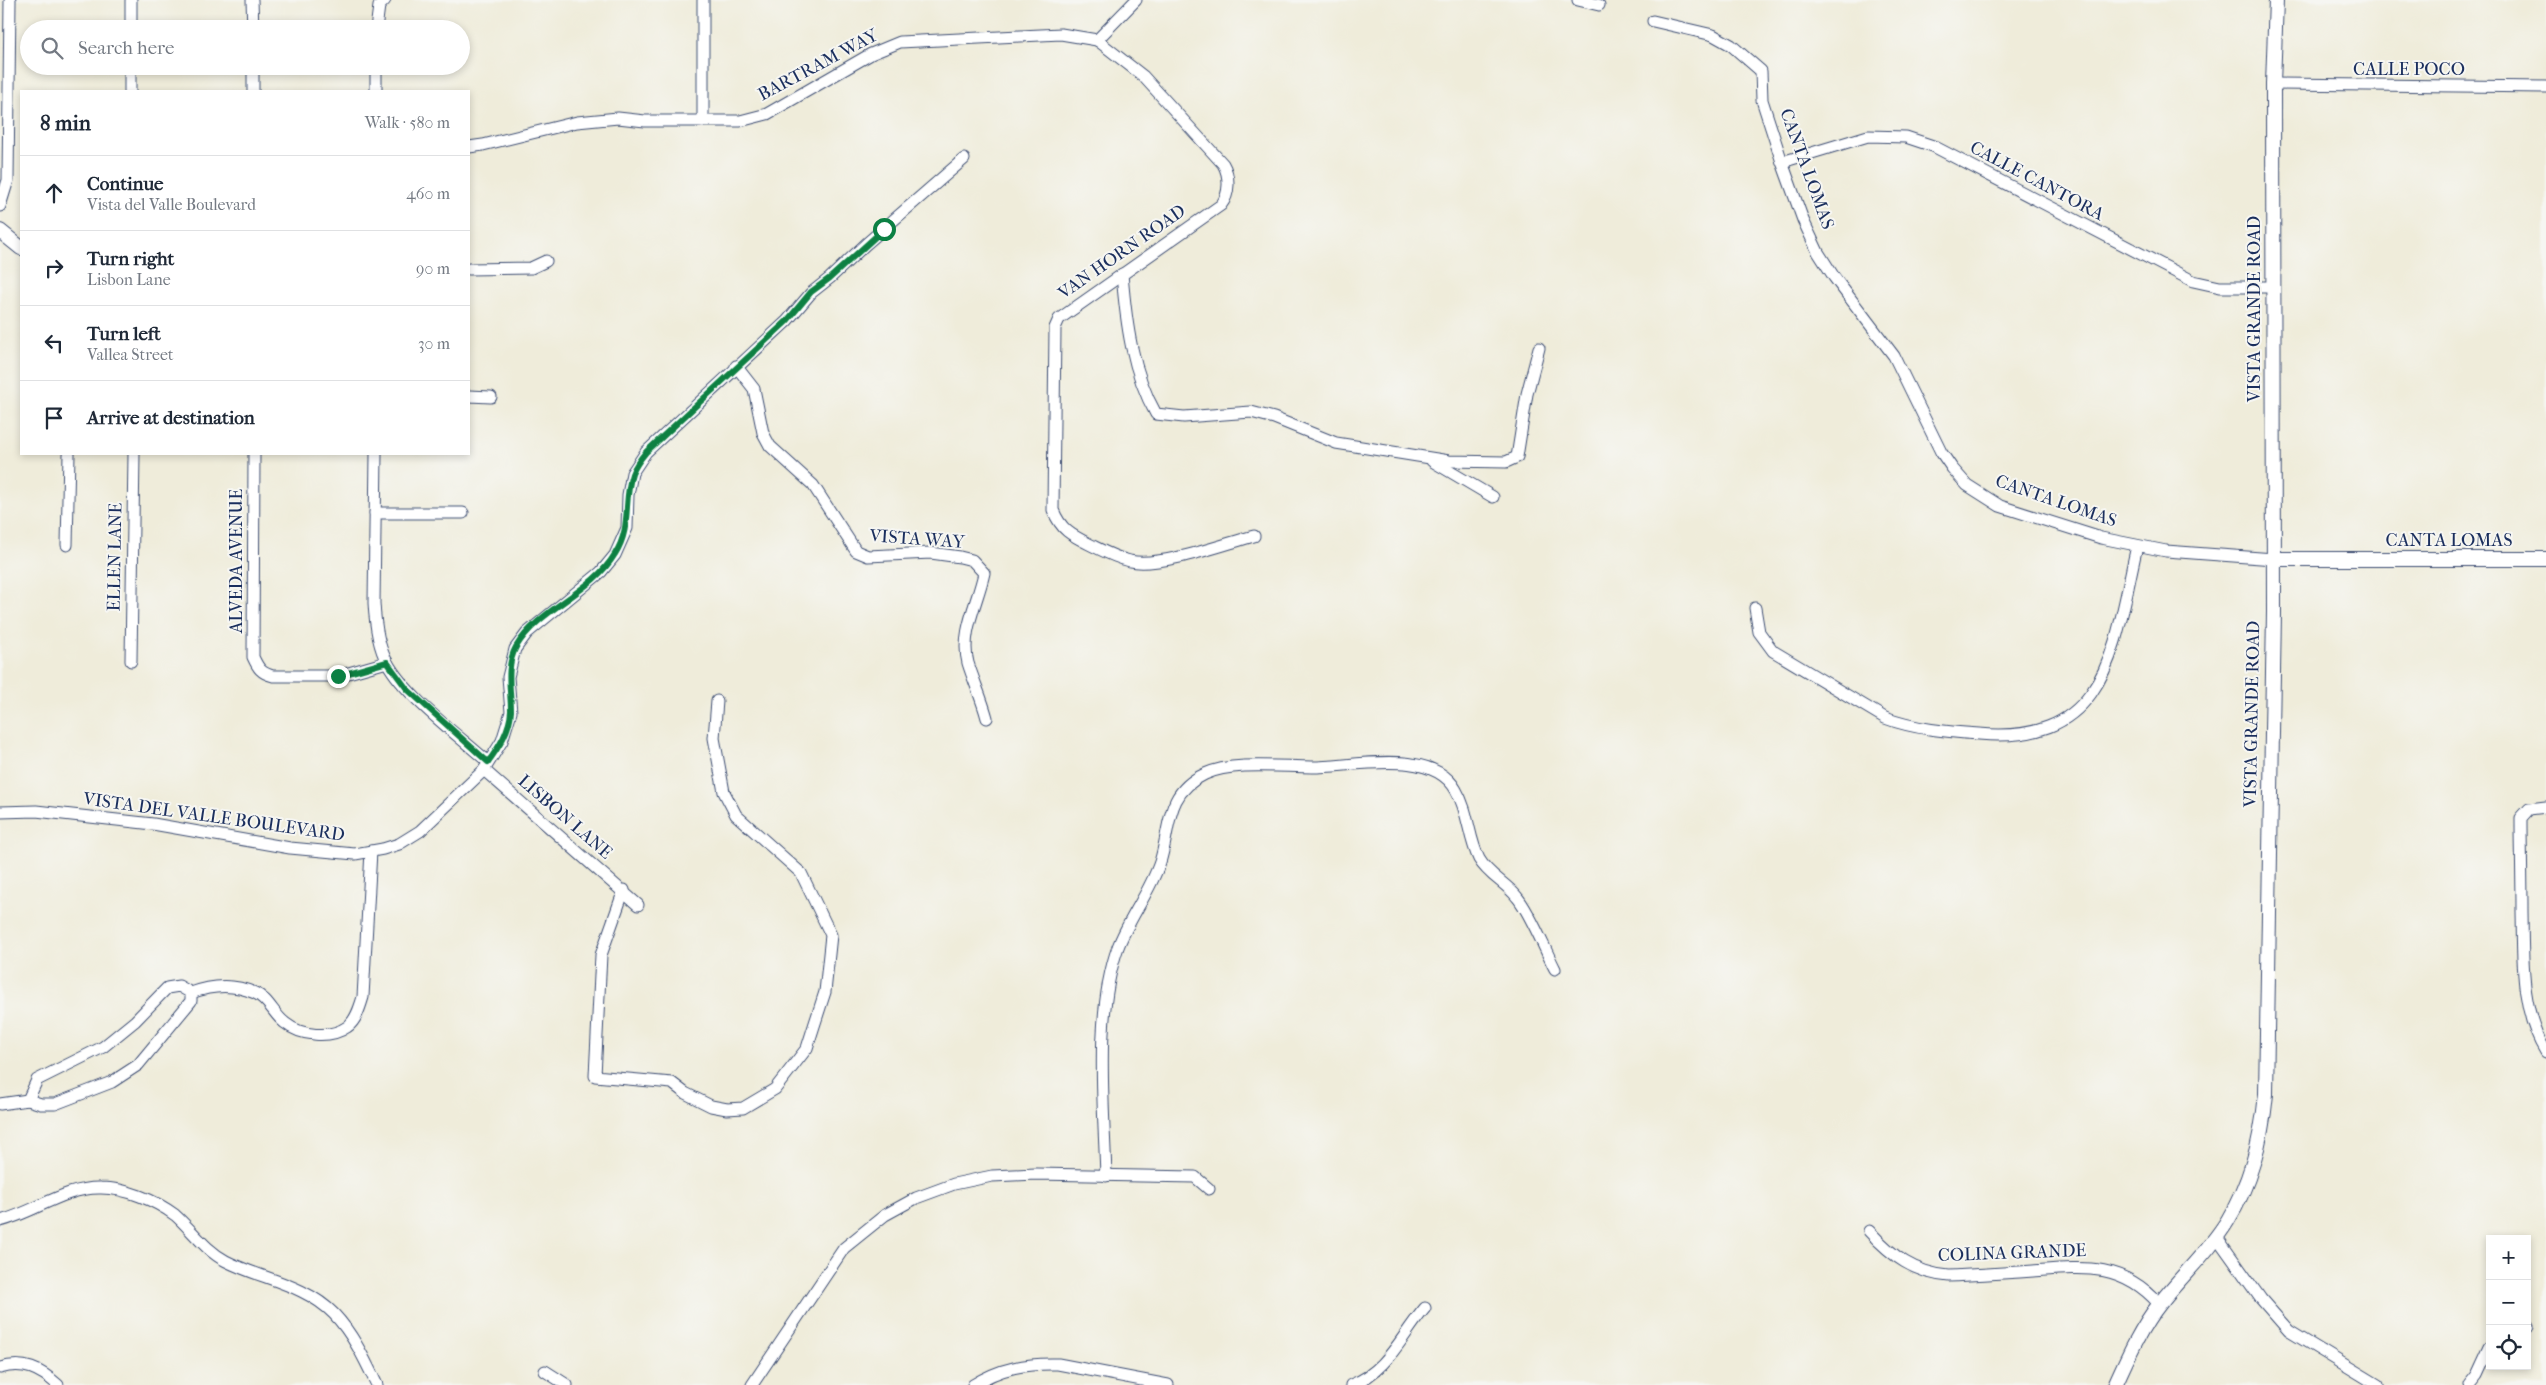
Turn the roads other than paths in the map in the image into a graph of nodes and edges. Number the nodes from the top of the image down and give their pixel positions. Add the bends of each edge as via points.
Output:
1 (10, 0) edge
2 (131, 0) edge
3 (252, 0) edge
4 (385, 0) edge
5 (703, 0) edge
6 (1136, 0) edge
7 (1578, 0) edge
8 (2276, 0) edge
9 (1599, 5) dead end
10 (130, 20) edge
11 (253, 20) edge
12 (377, 20) edge
13 (1653, 21) dead end
14 (1097, 40) junction
15 (130, 75) edge
16 (253, 75) edge
17 (376, 75) edge
18 (2273, 84) junction
19 (2546, 87) edge
20 (130, 90) edge
21 (253, 90) edge
22 (376, 90) edge
23 (703, 121) junction
24 (470, 147) edge
25 (964, 159) dead end
26 (1782, 162) junction
27 (0, 206) edge
28 (0, 231) edge
29 (20, 247) edge
30 (546, 261) dead end
31 (470, 269) edge
32 (1122, 274) junction
33 (2273, 287) junction
34 (1539, 348) dead end
35 (736, 366) junction
36 (470, 396) edge
37 (490, 397) dead end
38 (69, 455) edge
39 (134, 455) edge
40 (254, 455) edge
41 (376, 455) edge
42 (1426, 458) junction
43 (1493, 497) dead end
44 (375, 512) junction
45 (463, 512) dead end
46 (1254, 536) dead end
47 (68, 544) dead end
48 (2137, 546) junction
49 (2274, 559) junction
50 (2546, 559) edge
51 (1755, 608) dead end
52 (132, 661) dead end
53 (387, 662) junction
54 (717, 701) dead end
55 (987, 718) dead end
56 (486, 766) junction
57 (2546, 807) edge
58 (0, 812) edge
59 (371, 852) junction
60 (624, 890) junction
61 (638, 904) dead end
62 (1555, 969) dead end
63 (191, 993) junction
64 (2546, 1052) edge
65 (28, 1100) junction
66 (0, 1104) edge
67 (1106, 1176) junction
68 (1209, 1189) dead end
69 (0, 1220) edge
70 (1869, 1231) dead end
71 (2216, 1236) junction
72 (2159, 1304) junction
73 (1425, 1308) dead end
74 (2486, 1356) edge
75 (0, 1368) edge
76 (545, 1371) dead end
77 (58, 1385) edge
78 (377, 1385) edge
79 (567, 1385) edge
80 (752, 1385) edge
81 (973, 1385) edge
82 (1168, 1385) edge
83 (1351, 1385) edge
84 (2115, 1385) edge
85 (2378, 1385) edge
86 (2469, 1385) edge

1 - 27 street via 8,180
2 - 10 street
3 - 11 street
4 - 12 street via 379,6
5 - 23 street
6 - 14 street
7 - 9 street
8 - 18 street, VISTA GRANDE ROAD
13 - 26 street, CANTA LOMAS via 1712,35 1731,45 1761,71 1762,100
14 - 23 street, BARTRAM WAY via 1061,34 900,42 872,54 767,114 740,121
14 - 32 street, VAN HORN ROAD via 1143,76 1227,171 1228,187 1221,205
15 - 20 street
16 - 21 street
17 - 22 street
18 - 19 street, CALLE POCO
18 - 33 street, VISTA GRANDE ROAD
23 - 24 street, BARTRAM WAY via 618,118 577,122
25 - 35 street, VISTA DEL VALLE BOULEVARD via 811,292 787,321
26 - 33 street, CALLE CANTORA via 1868,136 1906,137 1933,146 2192,281 2220,287
26 - 48 street, CANTA LOMAS via 1818,252 1894,356 1941,452 1958,476 1977,493 2000,506
28 - 29 street
30 - 31 street via 531,268
32 - 42 street via 1126,324 1144,392 1156,414 1184,417 1251,412 1336,443
32 - 46 street, VAN HORN ROAD via 1063,315 1056,328 1053,510 1059,525 1075,537 1132,562 1158,561
33 - 49 street, VISTA GRANDE ROAD
34 - 42 street via 1527,394 1517,457 1506,462 1449,462
35 - 55 street, VISTA WAY via 754,389 770,446 813,485 856,551 868,556 930,553 960,557 972,560 984,573 967,629 966,645 968,662
35 - 56 street, VISTA DEL VALLE BOULEVARD via 639,462 632,473 628,495 627,528 615,555 601,572 527,633 515,649 508,677 511,712 502,741
36 - 37 street
38 - 47 street
39 - 52 street, ELLEN LANE
40 - 53 street, ALVEDA AVENUE via 253,657 258,668 263,674 273,676 338,676
41 - 44 street
42 - 43 street
44 - 45 street
44 - 53 street via 374,610
48 - 49 street, CANTA LOMAS
48 - 51 street via 2115,640 2095,691 2068,717 2045,729 2021,735 1965,733 1902,724 1885,718 1773,651 1759,632
49 - 50 street, CANTA LOMAS
49 - 71 street, VISTA GRANDE ROAD via 2263,1130 2252,1167 2232,1211
53 - 56 street, LISBON LANE via 407,689
54 - 60 street via 714,738 724,792 736,815 802,873 831,935 825,992 807,1048 775,1089 743,1108 727,1109 711,1106 684,1093 672,1083 595,1076 601,955
56 - 59 street, VISTA DEL VALLE BOULEVARD via 420,831 399,844
56 - 60 street, LISBON LANE
57 - 64 street via 2529,809 2521,818 2522,969 2529,1011
58 - 59 street, VISTA DEL VALLE BOULEVARD via 36,811 153,824 290,848 355,854
59 - 63 street via 363,997 359,1012 348,1027 326,1035 302,1032 285,1023 264,997 234,987 208,987
60 - 61 street, LISBON LANE
62 - 67 street via 1518,898 1479,859 1456,790 1428,767 1400,761 1337,767 1241,767 1205,774 1188,786 1171,809 1160,862 1118,947 1110,977 1103,1060
63 - 65 street via 180,986 167,988 135,1021 103,1047 37,1080
63 - 65 street via 191,1001 138,1065 112,1082 66,1101 41,1104
65 - 66 street
67 - 68 street via 1195,1177
67 - 80 street via 992,1176 954,1184 901,1206 844,1248
69 - 78 street via 60,1196 100,1188 128,1192 156,1204 174,1215 202,1244 223,1259 252,1274 296,1288 321,1302 335,1314 360,1349
70 - 72 street, COLINA GRANDE via 1899,1260 1931,1274 1949,1276 2093,1268 2128,1278
71 - 72 street, VISTA GRANDE ROAD
71 - 85 street via 2256,1293 2289,1331
72 - 84 street, VISTA GRANDE ROAD via 2137,1337
73 - 83 street via 1390,1357 1371,1375
74 - 86 street
75 - 77 street via 23,1365 42,1371
76 - 79 street
81 - 82 street via 1005,1369 1045,1363

